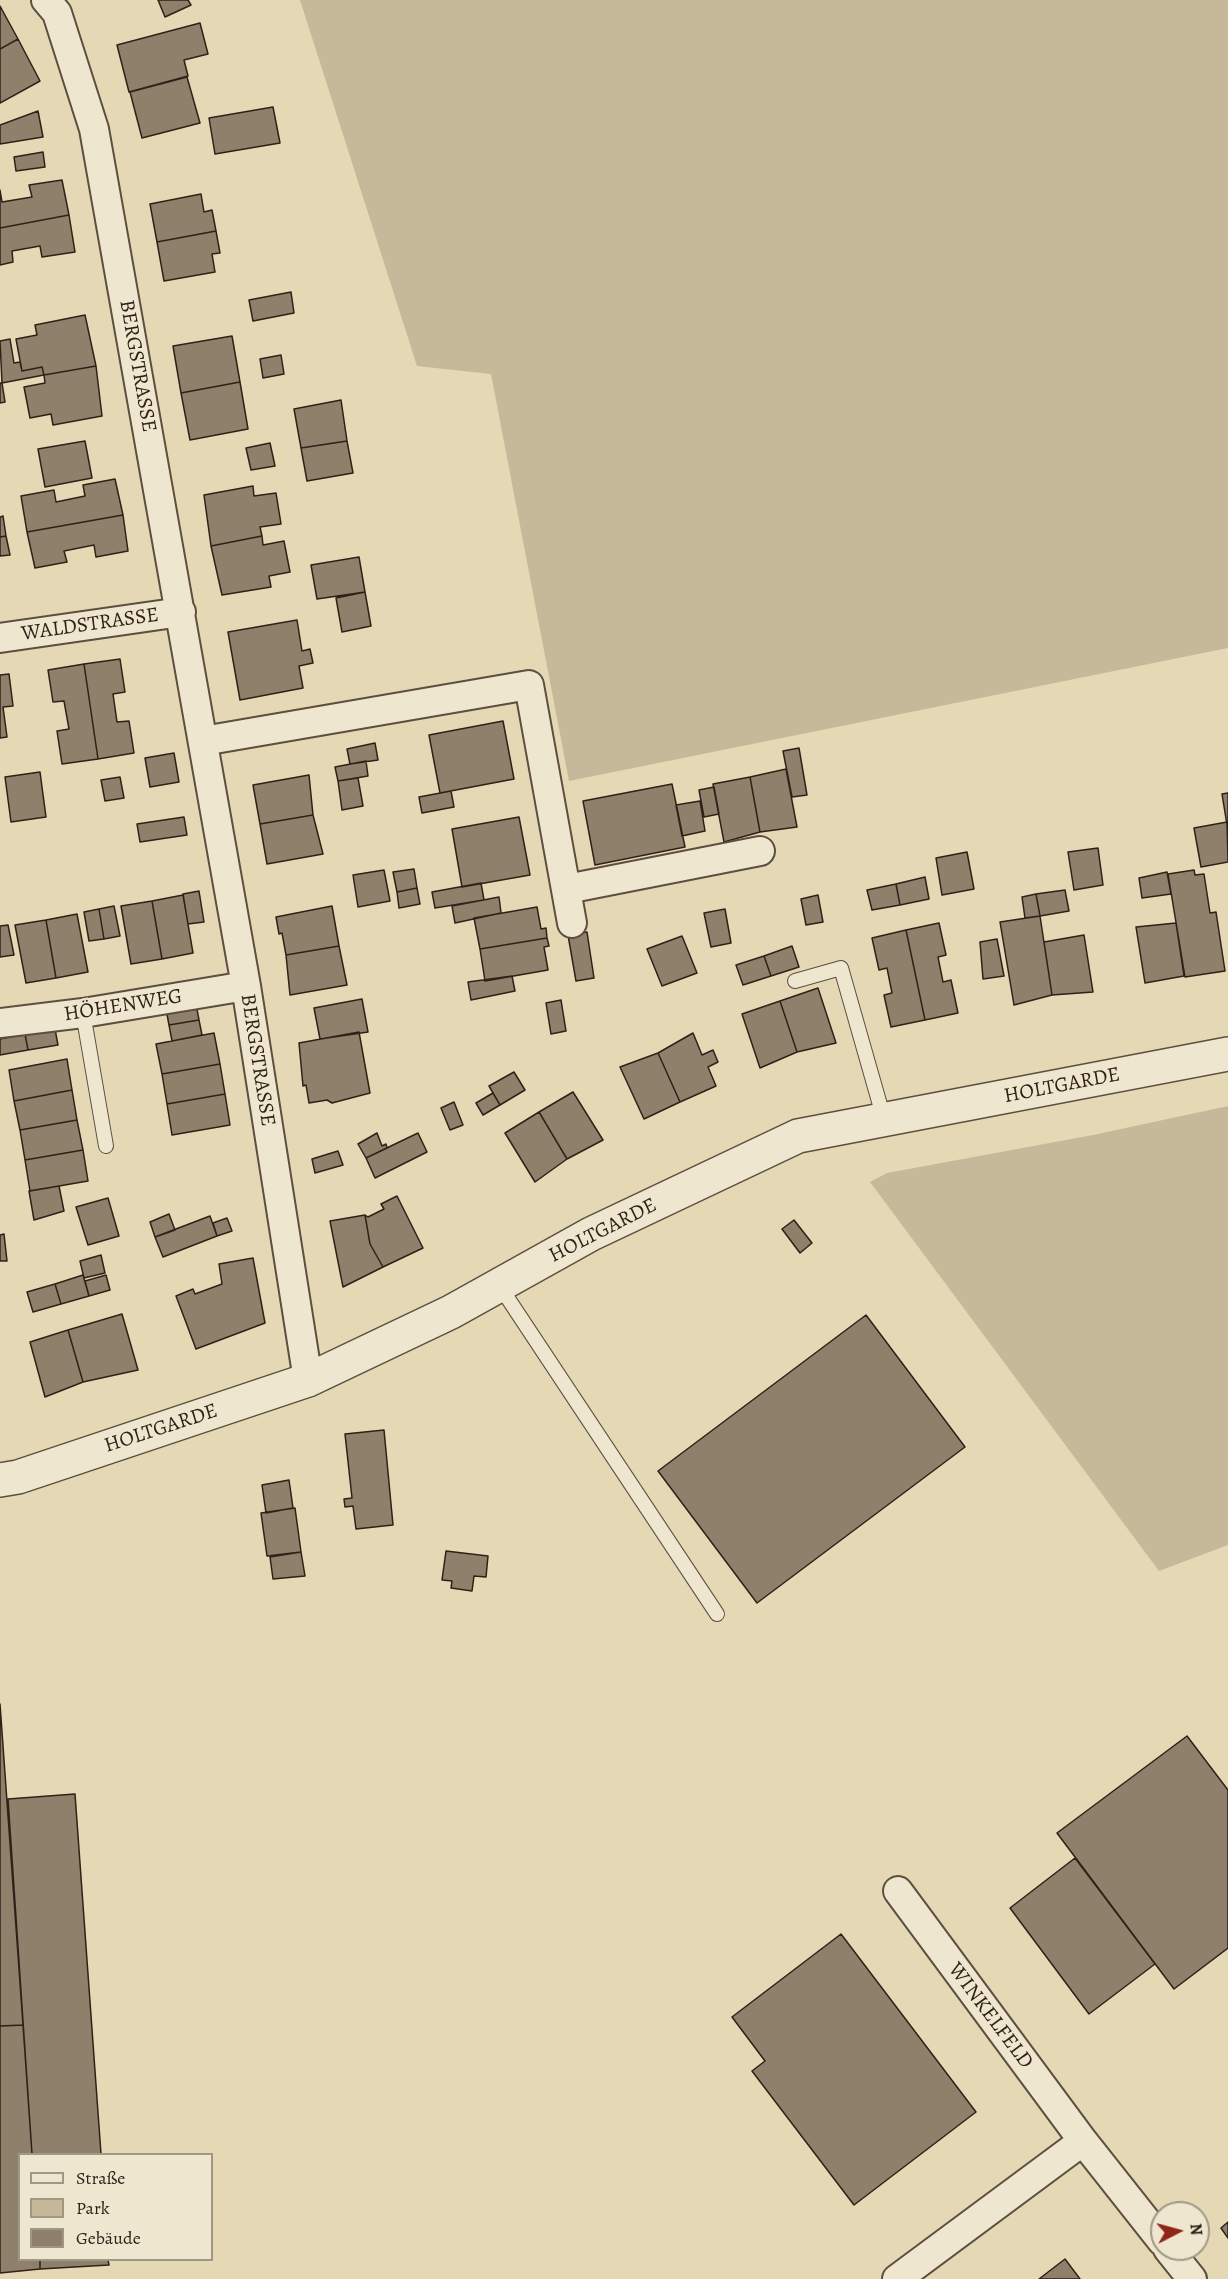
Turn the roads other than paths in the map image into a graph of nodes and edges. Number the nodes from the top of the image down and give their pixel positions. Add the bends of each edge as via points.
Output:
1 (46, 0) edge
2 (181, 612) junction
3 (0, 638) edge
4 (203, 741) junction
5 (760, 851) dead end
6 (567, 889) junction
7 (572, 923) dead end
8 (795, 981) dead end
9 (246, 986) junction
10 (83, 1013) junction
11 (0, 1023) edge
12 (1228, 1054) edge
13 (884, 1120) junction
14 (106, 1146) dead end
15 (499, 1285) junction
16 (308, 1380) junction
17 (0, 1480) edge
18 (717, 1614) dead end
19 (898, 1891) dead end
20 (1083, 2141) junction
21 (1150, 2226) edge
22 (1178, 2261) edge
23 (897, 2279) edge
24 (1192, 2279) edge

1 - 2 street, BERGSTRASSE via 57,13 94,129
2 - 3 street, WALDSTRASSE
2 - 4 street, BERGSTRASSE
4 - 6 street via 530,685
4 - 9 street, BERGSTRASSE
5 - 6 street
6 - 7 street
8 - 13 lane via 841,968
9 - 10 street, HÖHENWEG
9 - 16 street, BERGSTRASSE
10 - 11 street, HÖHENWEG
10 - 14 lane
12 - 13 street, HOLTGARDE
13 - 15 street, HOLTGARDE via 798,1136 591,1234
15 - 16 street, HOLTGARDE
15 - 18 lane
16 - 17 street, HOLTGARDE
19 - 20 street, WINKELFELD
20 - 21 street, WINKELFELD
20 - 23 street
22 - 24 street

